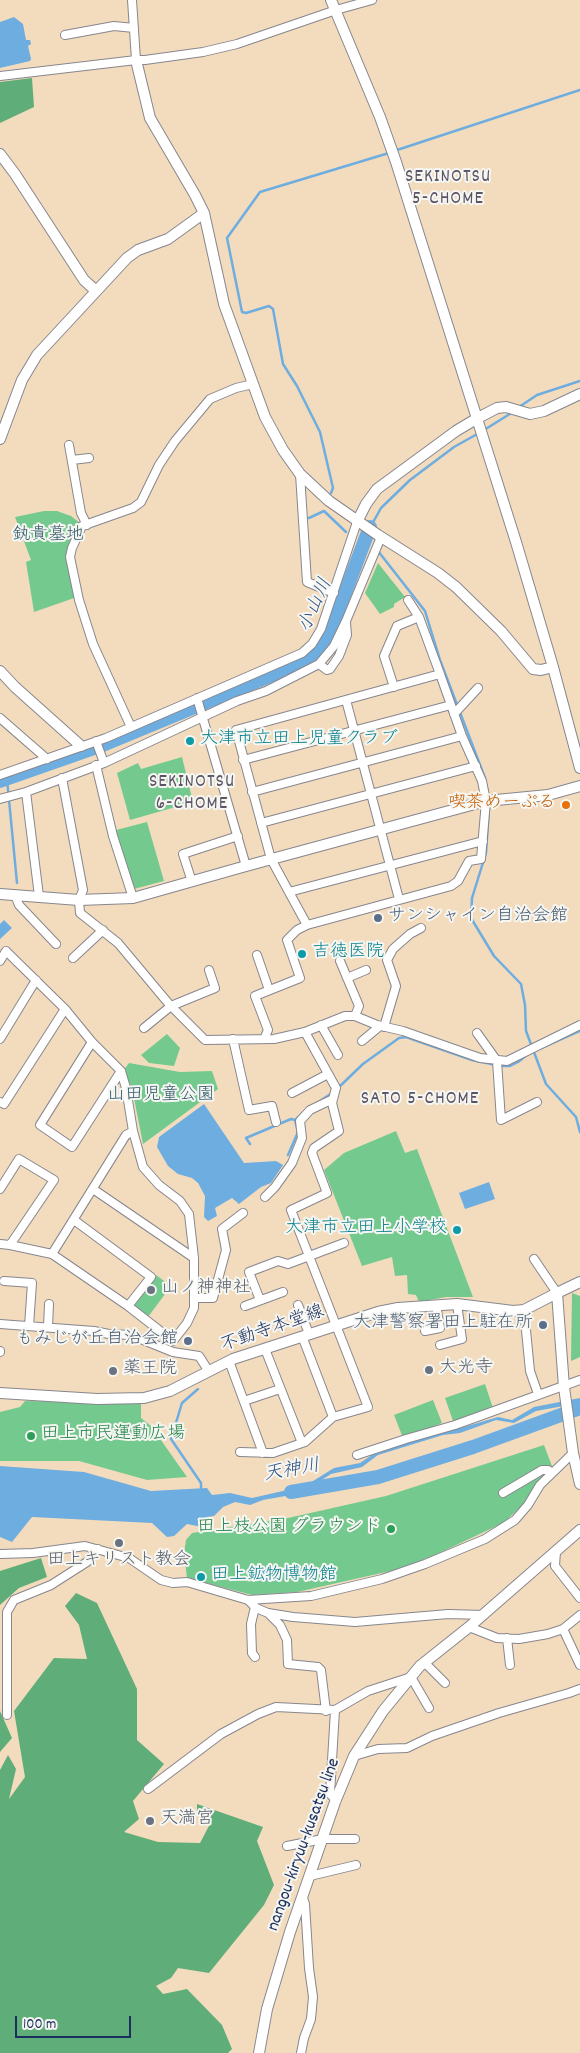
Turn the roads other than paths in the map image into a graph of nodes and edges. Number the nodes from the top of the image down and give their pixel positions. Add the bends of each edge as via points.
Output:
1 (132, 0) edge
2 (372, 0) edge
3 (333, 5) edge
4 (134, 28) junction
5 (65, 35) dead end
6 (136, 60) junction
7 (0, 76) edge
8 (0, 154) edge
9 (204, 213) junction
10 (96, 291) junction
11 (253, 384) junction
12 (580, 394) edge
13 (476, 419) junction
14 (0, 439) edge
15 (69, 445) dead end
16 (89, 458) dead end
17 (72, 460) junction
18 (300, 474) junction
19 (361, 524) junction
20 (87, 525) junction
21 (379, 536) junction
22 (334, 593) junction
23 (408, 600) dead end
24 (419, 617) junction
25 (346, 622) junction
26 (319, 664) junction
27 (553, 666) junction
28 (0, 671) edge
29 (440, 674) junction
30 (394, 687) junction
31 (478, 688) dead end
32 (197, 698) junction
33 (346, 700) junction
34 (451, 705) junction
35 (454, 714) junction
36 (204, 717) junction
37 (0, 718) edge
38 (131, 727) junction
39 (354, 731) junction
40 (462, 736) junction
41 (96, 740) junction
42 (81, 746) junction
43 (47, 759) junction
44 (244, 760) junction
45 (362, 761) junction
46 (100, 764) junction
47 (476, 766) junction
48 (580, 768) edge
49 (0, 775) edge
50 (62, 778) junction
51 (580, 786) edge
52 (26, 792) junction
53 (252, 792) junction
54 (371, 794) junction
55 (0, 799) edge
56 (486, 801) junction
57 (261, 823) junction
58 (381, 830) junction
59 (238, 836) junction
60 (483, 841) junction
61 (271, 860) junction
62 (389, 865) junction
63 (246, 866) junction
64 (192, 882) junction
65 (289, 892) junction
66 (0, 894) edge
67 (14, 895) junction
68 (39, 896) junction
69 (133, 898) junction
70 (79, 900) junction
71 (399, 900) junction
72 (307, 925) junction
73 (421, 928) dead end
74 (103, 930) junction
75 (56, 944) dead end
76 (3, 948) edge
77 (257, 955) dead end
78 (73, 958) dead end
79 (0, 961) edge
80 (340, 961) dead end
81 (209, 970) dead end
82 (366, 970) dead end
83 (347, 978) junction
84 (36, 980) junction
85 (268, 990) junction
86 (170, 1006) junction
87 (65, 1009) junction
88 (356, 1016) junction
89 (321, 1025) junction
90 (580, 1025) edge
91 (382, 1026) junction
92 (144, 1028) dead end
93 (305, 1032) junction
94 (477, 1033) dead end
95 (0, 1039) edge
96 (233, 1039) junction
97 (264, 1039) junction
98 (362, 1041) dead end
99 (92, 1042) junction
100 (338, 1055) dead end
101 (497, 1061) junction
102 (120, 1071) junction
103 (328, 1074) junction
104 (292, 1093) dead end
105 (333, 1099) junction
106 (0, 1102) edge
107 (537, 1102) dead end
108 (276, 1122) dead end
109 (133, 1131) junction
110 (0, 1189) edge
111 (94, 1189) junction
112 (265, 1197) dead end
113 (243, 1213) dead end
114 (74, 1220) junction
115 (0, 1244) edge
116 (344, 1244) dead end
117 (10, 1245) junction
118 (52, 1254) junction
119 (308, 1256) junction
120 (194, 1258) junction
121 (534, 1259) dead end
122 (4, 1281) dead end
123 (580, 1282) edge
124 (282, 1292) dead end
125 (557, 1293) junction
126 (195, 1298) junction
127 (260, 1300) junction
128 (49, 1304) dead end
129 (436, 1304) junction
130 (457, 1304) junction
131 (298, 1305) dead end
132 (128, 1306) junction
133 (245, 1306) dead end
134 (524, 1310) junction
135 (0, 1324) edge
136 (336, 1325) junction
137 (29, 1326) junction
138 (48, 1327) junction
139 (425, 1331) dead end
140 (306, 1335) junction
141 (440, 1345) dead end
142 (265, 1349) junction
143 (229, 1361) junction
144 (208, 1370) junction
145 (580, 1380) edge
146 (564, 1387) junction
147 (280, 1389) junction
148 (0, 1393) edge
149 (538, 1394) junction
150 (244, 1401) junction
151 (333, 1417) junction
152 (574, 1435) edge
153 (302, 1443) junction
154 (240, 1452) dead end
155 (263, 1453) junction
156 (573, 1453) junction
157 (357, 1455) dead end
158 (552, 1473) junction
159 (580, 1484) edge
160 (503, 1493) dead end
161 (580, 1530) edge
162 (98, 1549) junction
163 (556, 1552) junction
164 (0, 1554) edge
165 (580, 1598) edge
166 (248, 1600) junction
167 (255, 1607) junction
168 (268, 1613) junction
169 (484, 1615) junction
170 (580, 1615) edge
171 (469, 1627) junction
172 (562, 1629) junction
173 (508, 1638) junction
174 (255, 1656) dead end
175 (425, 1663) junction
176 (510, 1665) dead end
177 (580, 1665) edge
178 (411, 1677) junction
179 (445, 1683) dead end
180 (580, 1688) edge
181 (429, 1708) dead end
182 (336, 1710) junction
183 (326, 1711) junction
184 (7, 1715) dead end
185 (354, 1756) junction
186 (148, 1789) dead end
187 (336, 1800) junction
188 (323, 1839) junction
189 (355, 1839) dead end
190 (287, 1846) dead end
191 (356, 1865) dead end
192 (310, 1876) junction
193 (303, 1898) junction
194 (259, 2053) edge
195 (301, 2053) edge

1 - 4 street
2 - 3 street
3 - 6 street via 237,44 203,52
3 - 13 street via 396,162
4 - 5 street via 114,26
4 - 6 street
6 - 7 street
6 - 9 street via 150,118
8 - 10 street via 84,280
9 - 10 street via 168,238 133,254
9 - 11 street via 224,304
10 - 14 street via 29,366
11 - 18 street via 265,416
11 - 20 street via 210,399 175,441 141,502
12 - 13 street via 544,411 525,414 506,407 497,408
13 - 19 street via 377,489 366,504
13 - 27 street
15 - 17 street
16 - 17 street
17 - 20 street via 81,513
18 - 19 street
18 - 22 street via 307,582
19 - 21 street
19 - 22 street
20 - 38 street via 82,526 70,556 76,584 93,644
21 - 25 street
21 - 27 street via 456,587 501,631 533,669
22 - 32 street via 321,629 302,653
23 - 24 street
24 - 29 street
24 - 30 street via 397,626 384,656
25 - 26 street via 334,646
25 - 26 street via 347,634 339,656 330,669
26 - 36 street
27 - 48 street
28 - 42 street
29 - 30 street
29 - 34 street
30 - 33 street
31 - 35 street
32 - 36 street
32 - 38 street
33 - 39 street
33 - 44 street via 236,730
34 - 35 street
34 - 39 street
35 - 40 street
36 - 46 street
36 - 59 street
37 - 43 street
38 - 41 street
39 - 44 street
39 - 45 street
40 - 45 street
40 - 47 street
41 - 42 street
41 - 46 street
42 - 43 street
43 - 49 street
44 - 53 street
45 - 53 street
45 - 54 street
46 - 50 street
46 - 69 street via 113,836
47 - 54 street
47 - 56 street
50 - 52 street
50 - 70 street via 83,890
51 - 56 street via 548,795
52 - 55 street
52 - 68 street
53 - 57 street
54 - 57 street
54 - 58 street
56 - 58 street
56 - 60 street
57 - 61 street
58 - 61 street
58 - 62 street
59 - 63 street
59 - 64 street via 183,854
60 - 62 street
60 - 71 street via 482,860 469,861 458,881 451,886
61 - 63 street
61 - 65 street
62 - 65 street
62 - 71 street
63 - 64 street
64 - 69 street
65 - 72 street
66 - 67 street
67 - 68 street
67 - 75 street via 19,905
68 - 70 street
69 - 70 street
70 - 74 street via 80,913
71 - 72 street
72 - 85 street via 287,940 300,978
73 - 91 street via 393,949 387,960 396,986
74 - 78 street
74 - 86 street via 118,943
76 - 79 street
76 - 84 street
77 - 85 street
80 - 83 street
81 - 86 street via 215,988
82 - 83 street
83 - 88 street via 359,1006
84 - 87 street
84 - 95 street
85 - 97 street via 255,996 268,1030
86 - 92 street
86 - 96 street via 205,1040
87 - 99 street
87 - 106 street via 4,1104
88 - 89 street via 345,1016
88 - 91 street
89 - 93 street
89 - 100 street
90 - 101 street via 507,1061
91 - 98 street
91 - 101 street
93 - 97 street
93 - 103 street
94 - 101 street
96 - 97 street
96 - 108 street via 249,1110 272,1106
99 - 102 street
99 - 102 street via 40,1125 72,1146
101 - 107 street via 501,1124
102 - 109 street
103 - 104 street
103 - 105 street via 336,1088
105 - 112 street via 310,1110 300,1121 302,1138 292,1163
105 - 119 street via 340,1131 314,1148 312,1153 327,1193 291,1210
109 - 111 street via 126,1135
109 - 120 street via 143,1167 180,1201 189,1214
110 - 117 street via 19,1159 54,1180
111 - 114 street
111 - 120 street
113 - 126 street via 222,1229 226,1250 213,1298
114 - 118 street
114 - 132 street via 151,1277
115 - 117 street
116 - 119 street
117 - 118 street
118 - 132 street
119 - 127 street via 288,1264 278,1261 249,1272
119 - 136 street
120 - 126 street
121 - 125 street
122 - 137 street via 32,1283
123 - 125 street
124 - 127 street
125 - 134 street
125 - 146 street
126 - 132 street via 187,1323 173,1341
127 - 133 street
128 - 138 street
129 - 130 street, 不動寺本堂線
129 - 136 street, 不動寺本堂線 via 378,1312
129 - 139 street via 440,1328
130 - 134 street, 不動寺本堂線
130 - 141 street via 462,1339
131 - 140 street
134 - 149 street via 530,1371
135 - 137 street
136 - 140 street, 不動寺本堂線
136 - 151 street via 368,1407
137 - 138 street
138 - 144 street via 131,1335 173,1352 199,1356
140 - 142 street, 不動寺本堂線
140 - 151 street
142 - 143 street, 不動寺本堂線
142 - 147 street
143 - 144 street, 不動寺本堂線
143 - 150 street
144 - 148 street, 不動寺本堂線 via 170,1391 139,1399
145 - 146 street
146 - 149 street
146 - 152 street
147 - 150 street
147 - 153 street
149 - 157 street via 455,1425
150 - 155 street
151 - 153 street
152 - 156 street
153 - 155 street
154 - 155 street
156 - 158 street
156 - 159 street
158 - 160 street via 542,1470
158 - 166 street via 515,1520 502,1530 425,1564 382,1579 311,1596
161 - 163 street, nangou-kiryuu-kusatsu line
162 - 164 street via 85,1546
162 - 166 street via 129,1558 161,1580 187,1582
162 - 184 street via 87,1562 51,1585 14,1600 7,1612
163 - 165 street via 555,1566
163 - 169 street, nangou-kiryuu-kusatsu line
166 - 167 street
167 - 168 street
167 - 174 street via 251,1624 252,1653
168 - 169 street via 355,1622 448,1614
168 - 183 street via 280,1624 287,1640 288,1664 321,1670
169 - 171 street, nangou-kiryuu-kusatsu line
170 - 172 street
171 - 173 street
171 - 175 street, nangou-kiryuu-kusatsu line
172 - 173 street via 519,1639
172 - 177 street
173 - 176 street
175 - 178 street, nangou-kiryuu-kusatsu line
175 - 179 street
178 - 181 street
178 - 182 street via 368,1691
178 - 185 street, nangou-kiryuu-kusatsu line via 383,1711
180 - 185 street via 432,1736 407,1748 378,1749
182 - 183 street
182 - 187 street via 330,1794
183 - 186 street via 276,1707 258,1714 202,1748
185 - 187 street, nangou-kiryuu-kusatsu line
187 - 188 street, nangou-kiryuu-kusatsu line
188 - 189 street
188 - 190 street
188 - 192 street, nangou-kiryuu-kusatsu line
191 - 192 street
192 - 193 street, nangou-kiryuu-kusatsu line
193 - 194 street, nangou-kiryuu-kusatsu line via 267,2009
193 - 195 street via 313,1997 311,2019

